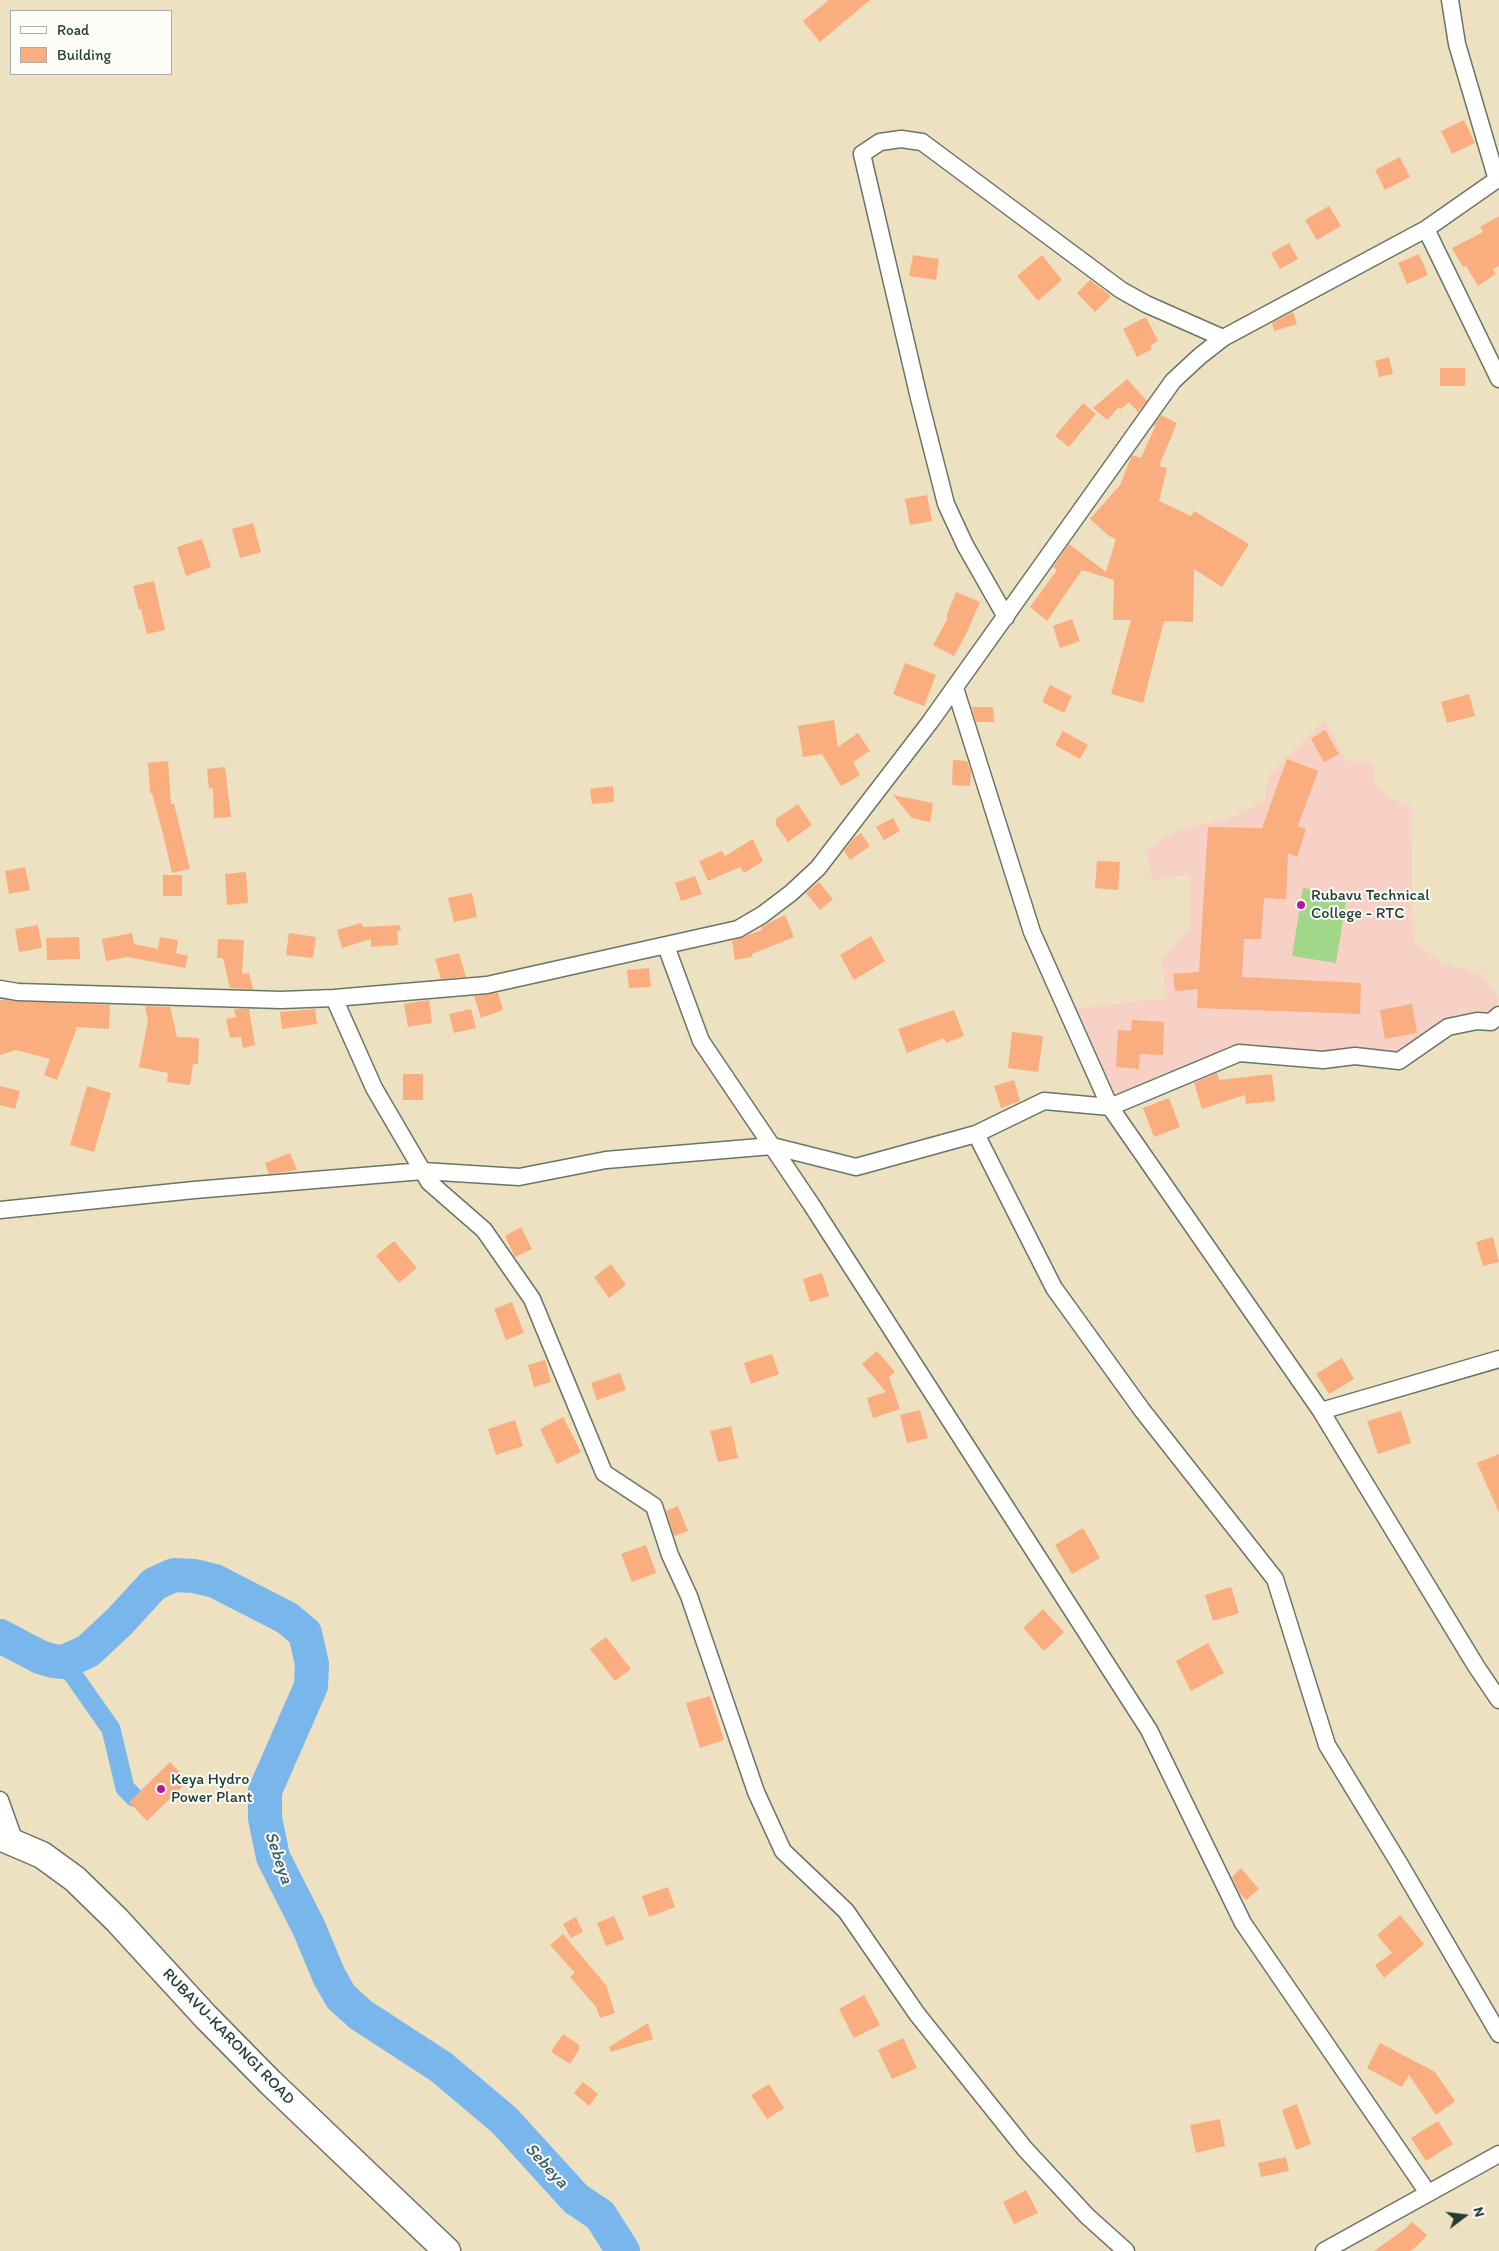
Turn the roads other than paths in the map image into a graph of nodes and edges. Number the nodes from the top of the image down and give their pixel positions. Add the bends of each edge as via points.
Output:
1 (1450, 0) edge
2 (1498, 179) edge
3 (1426, 229) junction
4 (1224, 338) junction
5 (1499, 379) edge
6 (1006, 617) junction
7 (955, 688) junction
8 (666, 946) junction
9 (0, 989) edge
10 (334, 998) junction
11 (1499, 1015) edge
12 (1110, 1107) junction
13 (976, 1134) junction
14 (772, 1146) junction
15 (423, 1172) junction
16 (0, 1210) edge
17 (1499, 1359) edge
18 (1321, 1411) junction
19 (1499, 1700) edge
20 (0, 1800) edge
21 (7, 1839) edge
22 (1499, 2034) edge
23 (1499, 2154) edge
24 (1428, 2193) junction
25 (446, 2251) edge
26 (1126, 2251) edge
27 (1324, 2251) edge

1 - 2 street via 1457,44
2 - 3 street
3 - 4 street
3 - 5 street
4 - 6 street via 1173,381
4 - 6 street via 1121,290 922,142 902,139 880,142 862,154 946,504
6 - 7 street
7 - 8 street via 818,868 791,893 738,929
7 - 12 street via 1032,932
8 - 10 street via 487,985
8 - 14 street via 701,1041
9 - 10 street via 261,1000
10 - 15 street via 374,1088
11 - 12 street via 1491,1022 1477,1021 1448,1027 1399,1061 1355,1056 1323,1060 1239,1053
12 - 13 street via 1044,1101
12 - 18 street
13 - 14 street via 856,1167
13 - 22 street via 1054,1288 1142,1410 1275,1579 1327,1745
14 - 15 street via 606,1160 519,1176
14 - 24 street via 1149,1730 1243,1924
15 - 16 street via 194,1190
15 - 26 street via 429,1182 484,1230 532,1299 604,1473 654,1506 756,1792 782,1851 846,1911 916,2014 1025,2148 1087,2216
17 - 18 street
18 - 19 street
20 - 21 street
21 - 25 highway, RUBAVU-KARONGI ROAD via 42,1855 75,1879 270,2082
23 - 24 street
24 - 27 street

